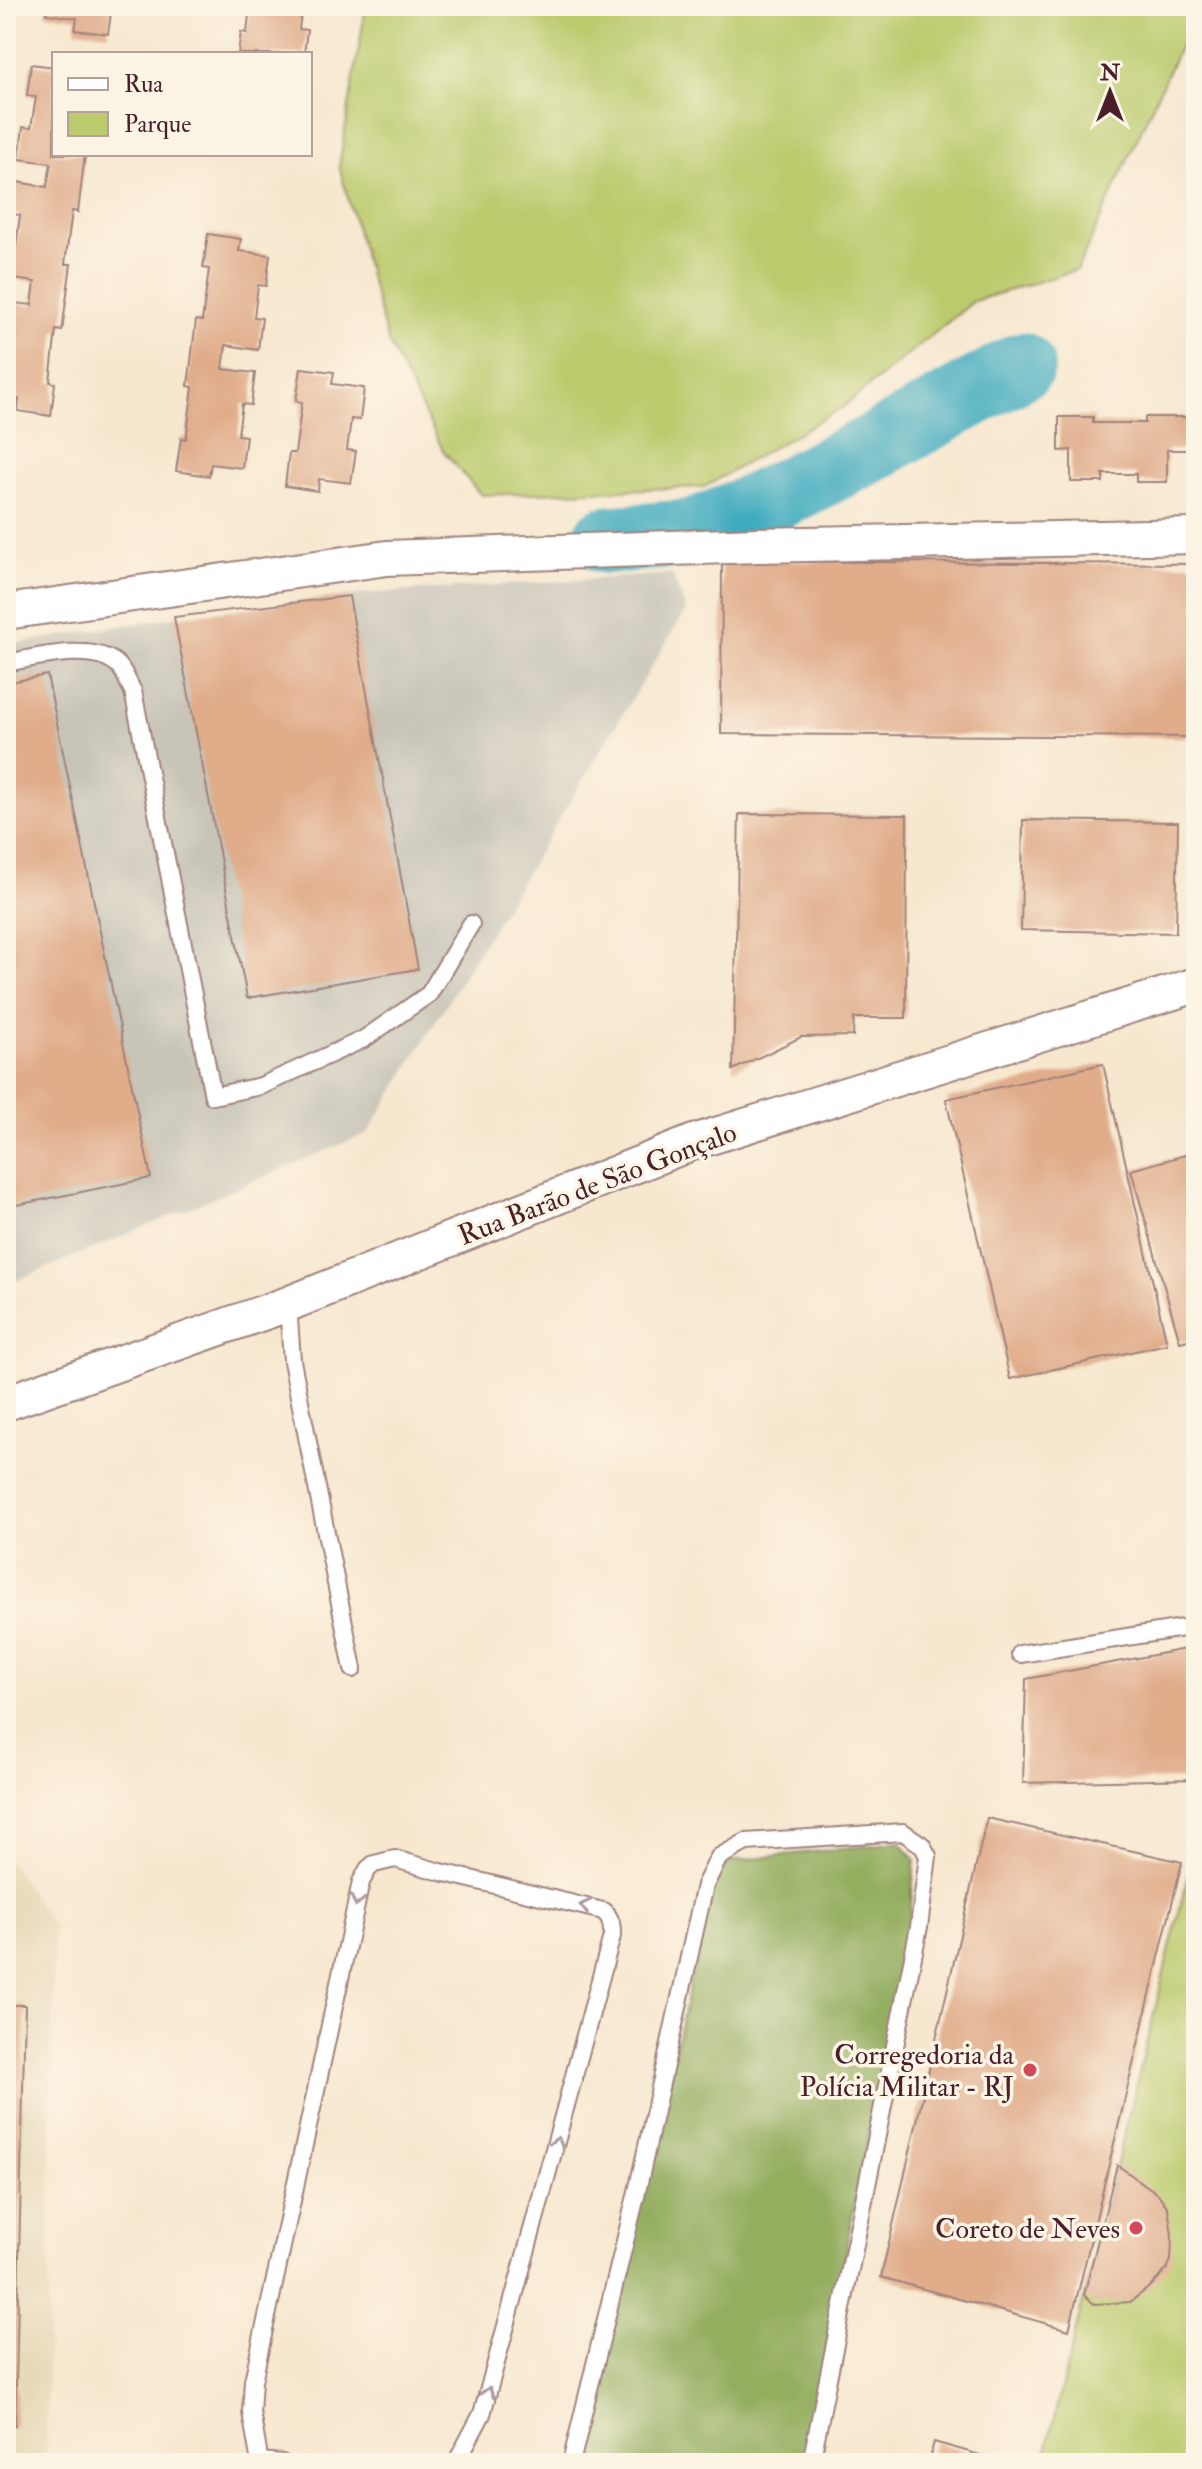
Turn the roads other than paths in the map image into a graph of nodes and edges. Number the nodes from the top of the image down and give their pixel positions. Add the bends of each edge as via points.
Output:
1 (1196, 536) edge
2 (6, 612) edge
3 (6, 663) edge
4 (471, 924) dead end
5 (1196, 985) edge
6 (288, 1304) junction
7 (6, 1403) edge
8 (1196, 1626) edge
9 (1020, 1654) dead end
10 (353, 1669) dead end
11 (259, 2462) edge
12 (282, 2463) edge
13 (456, 2463) edge
14 (571, 2463) edge
15 (811, 2463) edge

1 - 2 street via 387,558
3 - 4 lane via 97,654 117,664 133,691 213,1096 261,1086 364,1039 429,994
5 - 6 street, Rua Barão de São Gonçalo via 694,1142
6 - 7 street, Rua Barão de São Gonçalo
6 - 10 lane via 292,1361
8 - 9 lane
11 - 12 lane
13 -> 11 lane via 482,2414 612,1926 603,1911 395,1859 374,1864 361,1882 253,2381 251,2412
14 - 15 lane via 705,1885 719,1857 746,1842 903,1832 928,1856 919,1927

